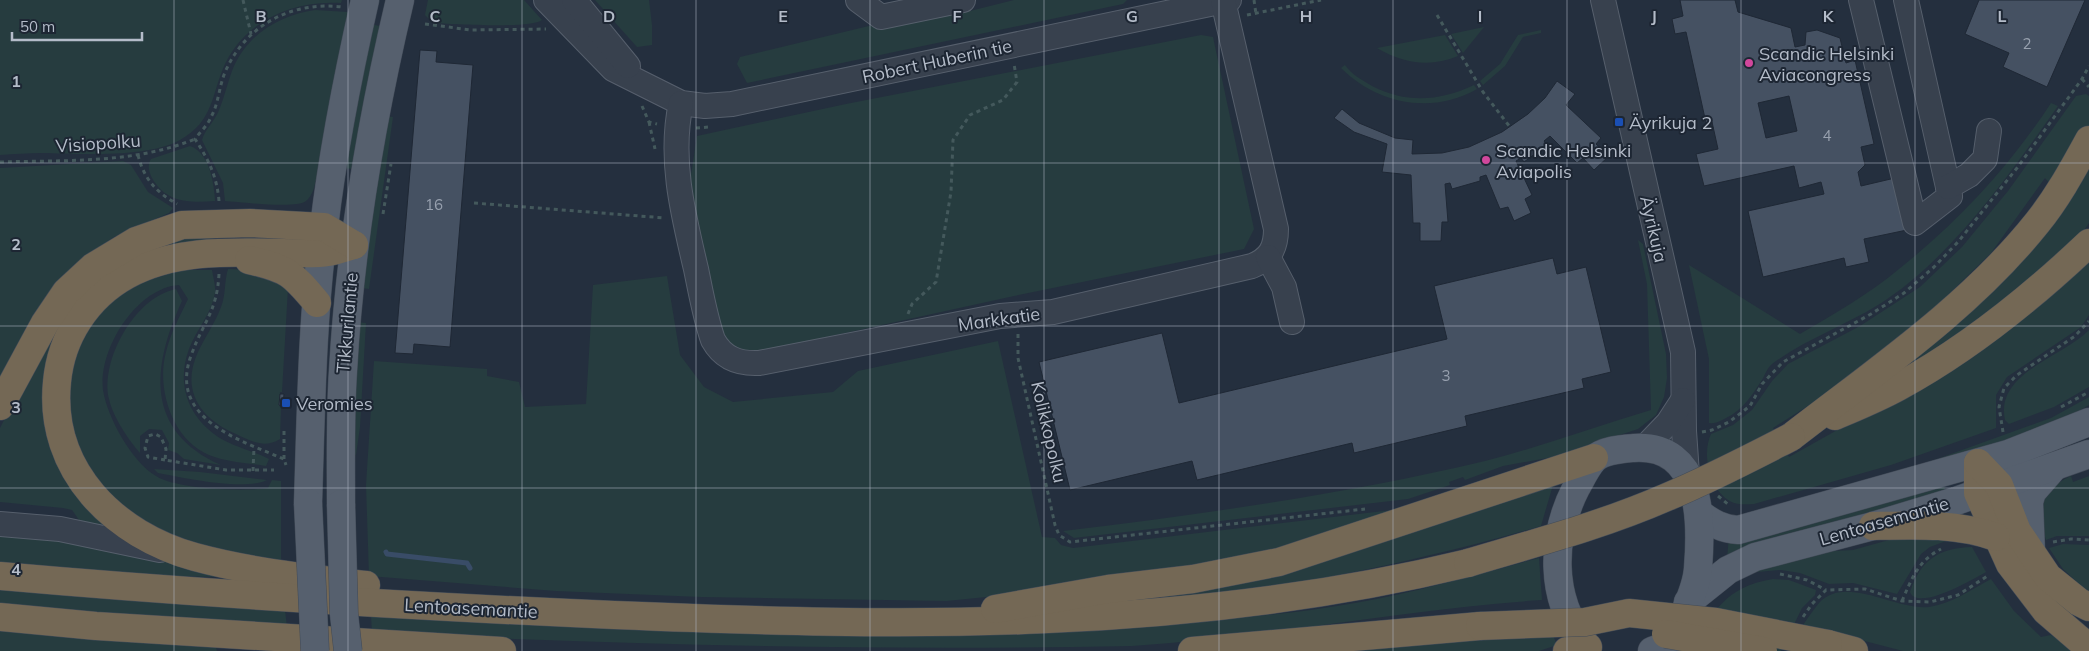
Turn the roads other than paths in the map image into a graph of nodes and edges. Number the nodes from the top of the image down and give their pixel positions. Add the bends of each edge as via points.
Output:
1 (400, 0) edge
2 (546, 0) edge
3 (574, 0) edge
4 (858, 0) edge
5 (963, 0) edge
6 (1603, 0) edge
7 (1861, 0) edge
8 (1906, 0) edge
9 (1226, 1) edge
10 (357, 4) edge
11 (1143, 9) edge
12 (648, 88) junction
13 (681, 103) junction
14 (1989, 131) dead end
15 (2089, 140) edge
16 (1948, 187) junction
17 (322, 240) junction
18 (2089, 243) edge
19 (354, 245) junction
20 (1268, 257) junction
21 (218, 261) junction
22 (317, 303) junction
23 (1292, 322) dead end
24 (1683, 400) junction
25 (0, 406) edge
26 (2089, 422) edge
27 (1791, 437) junction
28 (1644, 448) junction
29 (2089, 454) edge
30 (1594, 458) junction
31 (1978, 463) junction
32 (2053, 468) junction
33 (1687, 474) junction
34 (1988, 489) junction
35 (1708, 504) junction
36 (0, 524) edge
37 (1873, 526) junction
38 (1996, 537) junction
39 (2039, 548) junction
40 (194, 556) junction
41 (0, 576) edge
42 (1688, 602) junction
43 (2089, 607) edge
44 (494, 610) junction
45 (0, 617) edge
46 (942, 622) junction
47 (1584, 643) edge
48 (403, 644) junction
49 (2089, 648) edge
50 (1660, 649) edge
51 (315, 651) edge
52 (331, 651) edge
53 (348, 651) edge
54 (502, 651) edge
55 (1192, 651) edge
56 (1763, 651) edge
57 (1854, 651) edge

1 - 19 main road, Tikkurilantie via 379,86
2 - 12 street, Robert Huberin tie via 613,69
3 - 12 street, Robert Huberin tie
4 - 5 street via 881,17
6 - 24 street, Äyrikuja via 1684,352
7 - 16 street via 1916,223 1950,196
8 - 16 street
9 - 11 street, Robert Huberin tie
9 - 20 street via 1276,229 1276,241
10 - 17 main road, Tikkurilantie via 353,54
11 - 13 street, Robert Huberin tie via 732,104 705,106
12 - 13 street, Robert Huberin tie
13 - 20 street, Markkatie via 676,127 676,175 710,330 718,348 738,362 759,363 1000,316 1053,312 1252,266
14 - 16 street via 1985,159 1969,175
15 - 27 highway via 2037,224 1983,282 1902,351
17 - 19 highway
17 - 21 highway
17 - 22 main road, Tikkurilantie
17 - 25 highway via 250,224 182,225 136,241 93,267 66,292 45,323
18 - 27 highway via 2049,281 1981,334 1898,387
19 - 53 main road, Tikkurilantie, bridge via 342,372 340,504
20 - 23 street via 1284,287
21 - 22 highway via 274,266 295,276
21 - 40 highway via 176,258 149,265 126,276 79,315 58,364 57,415 62,442 86,488 126,525
22 - 51 main road, Tikkurilantie, bridge via 308,503
24 - 28 street via 1668,423
24 - 33 street, Äyrikuja via 1696,435
26 - 31 main road, Lentoasemantie
27 - 46 highway, bridge via 1667,498 1589,527 1468,563 1344,590 1210,608 1023,622
28 - 30 main road via 1617,449
28 - 33 main road via 1664,452
29 - 32 main road, Lentoasemantie
30 - 46 highway via 1279,562 1192,579 1010,606
30 - 47 main road via 1567,507 1558,561 1567,618
31 - 34 highway
31 - 35 main road, Lentoasemantie via 1738,530 1710,522
32 - 34 main road, Lentoasemantie
32 - 39 main road via 2032,492 2029,502
33 - 35 main road
34 - 37 main road, Lentoasemantie
34 - 38 highway
34 - 39 highway via 2018,531
35 - 42 main road via 1698,575
36 - 40 street via 60,529
37 - 38 highway via 1961,528
37 - 42 main road, Lentoasemantie via 1755,557 1728,570
38 - 49 highway via 2010,564 2046,611
39 - 43 highway via 2048,577
40 - 44 highway via 330,580 429,592
41 - 44 highway, Lentoasemantie
42 - 50 main road via 1671,638
44 - 46 highway, Lentoasemantie via 752,620
45 - 48 highway via 96,626
47 - 55 highway, bridge via 1480,626
47 - 56 highway, bridge
47 - 57 highway, bridge via 1629,613 1716,622
48 - 52 highway
48 - 54 highway

